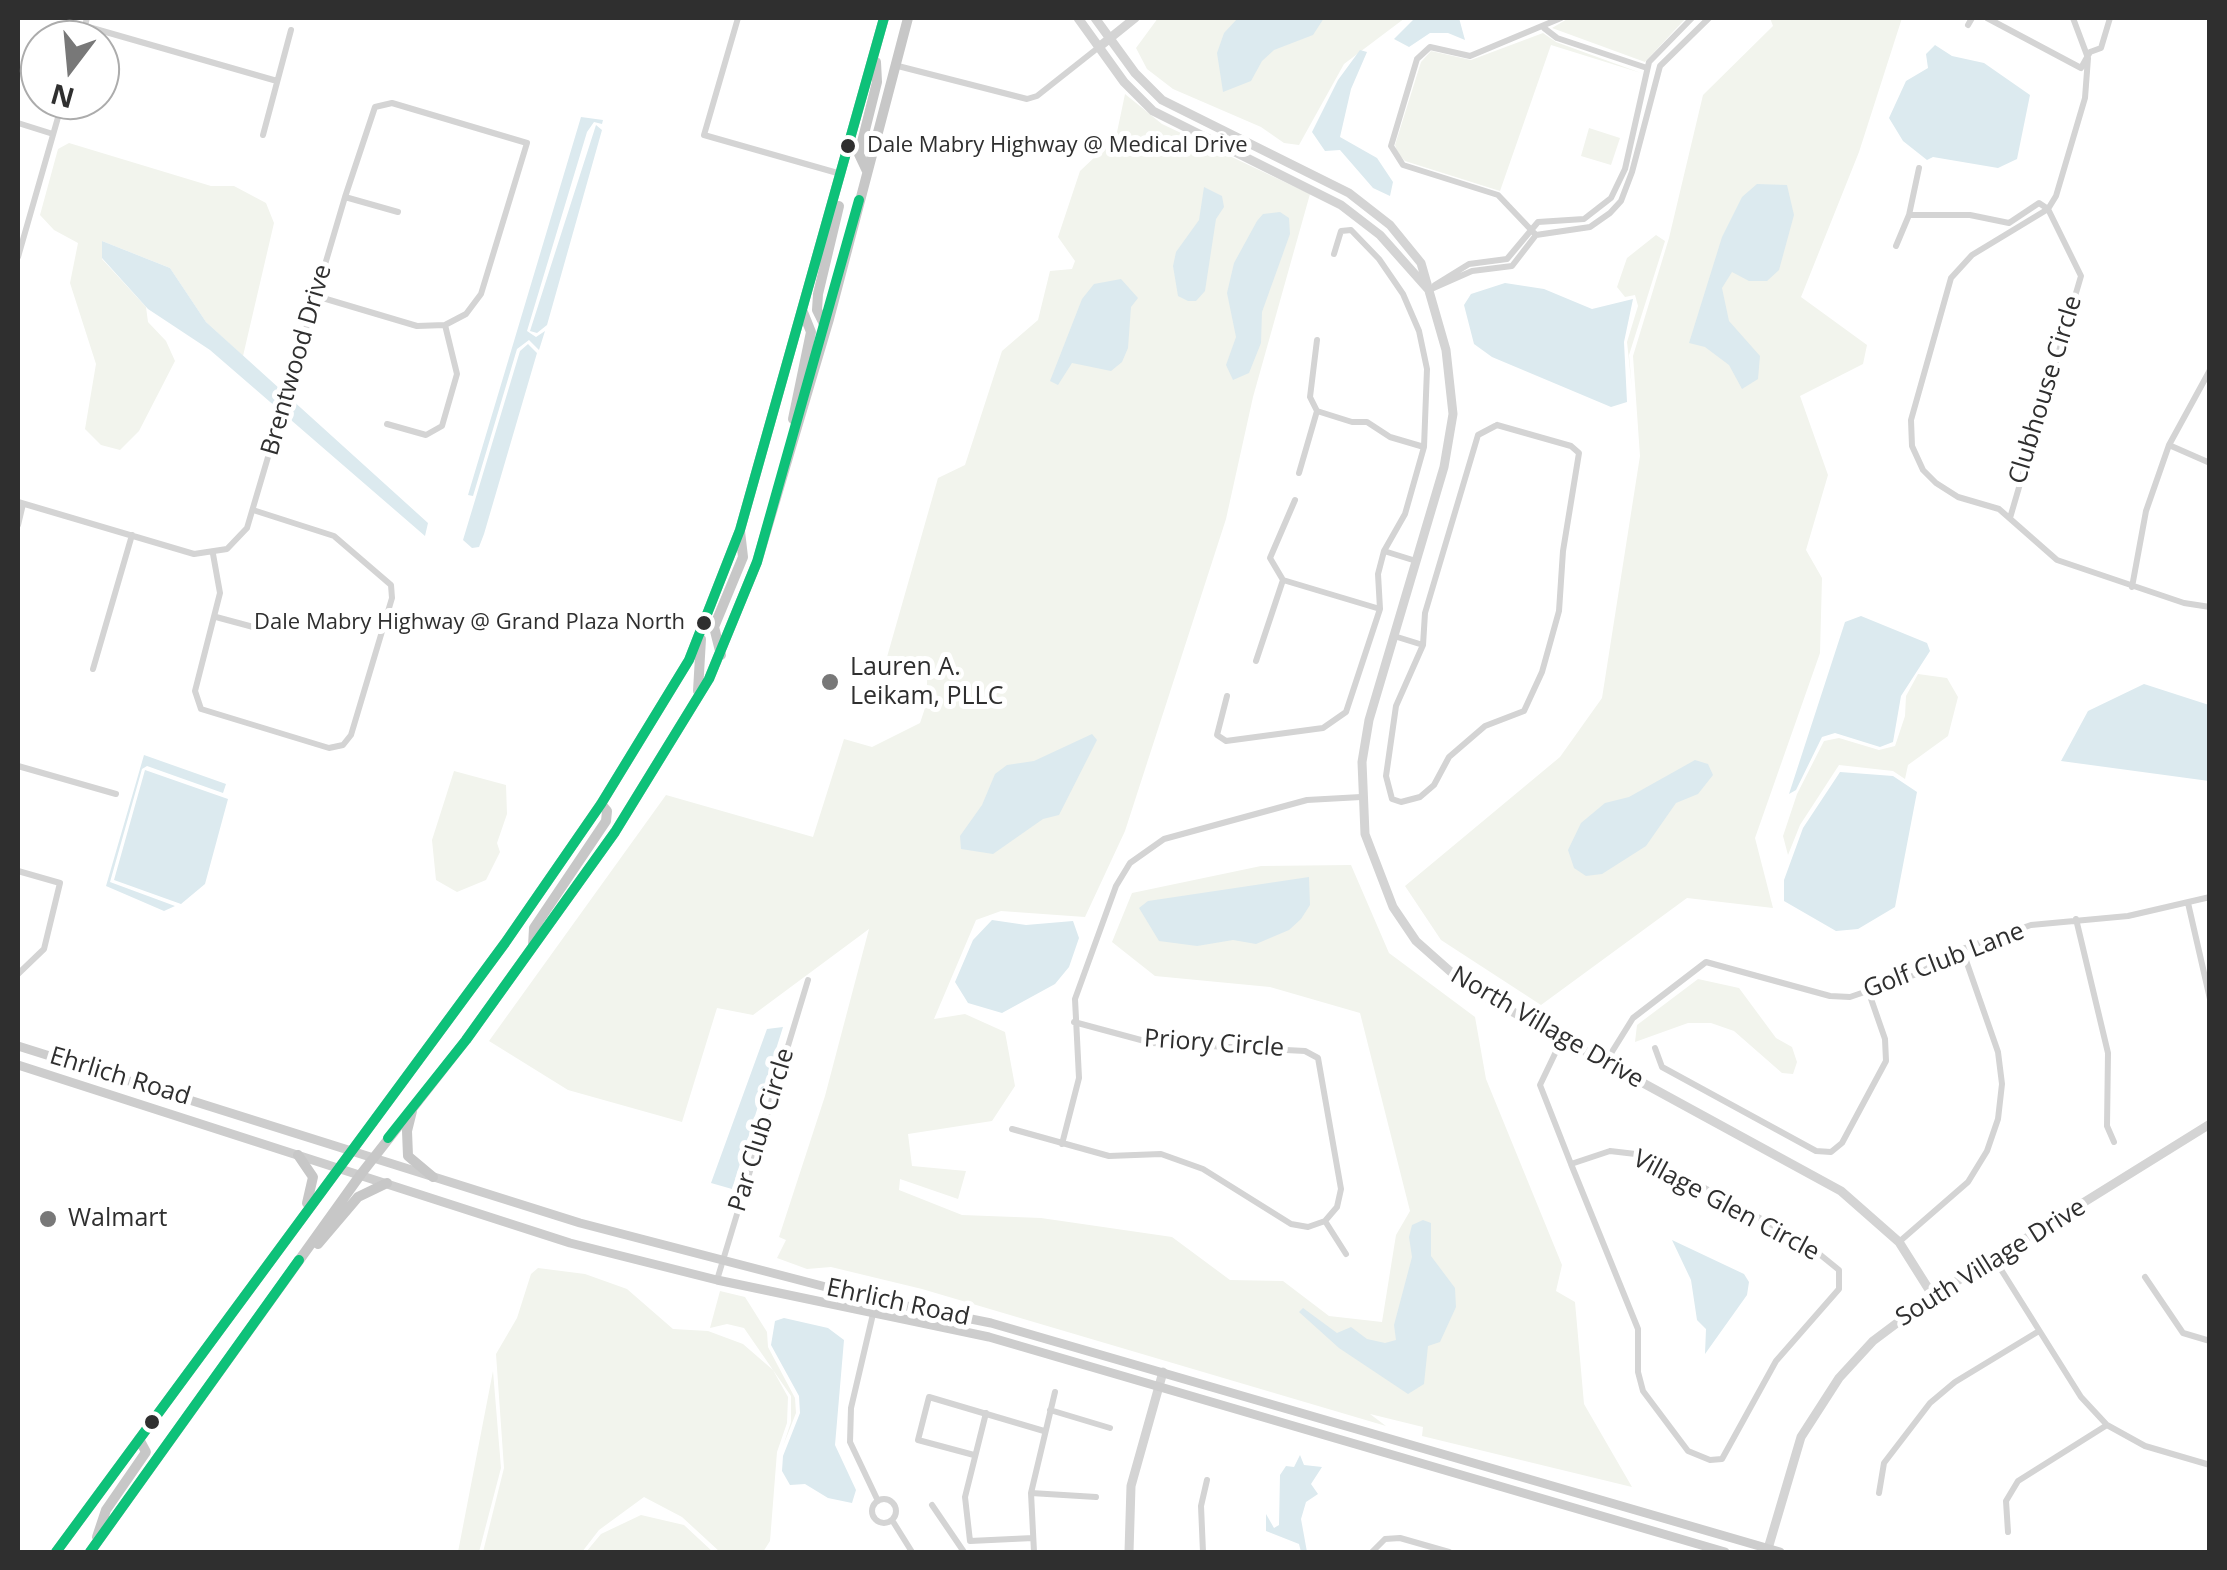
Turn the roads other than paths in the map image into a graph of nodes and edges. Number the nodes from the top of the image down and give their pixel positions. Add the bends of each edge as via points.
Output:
1 (738, 18) edge
2 (884, 18) edge
3 (908, 18) edge
4 (1078, 18) edge
5 (1095, 18) edge
6 (1136, 18) edge
7 (1561, 18) edge
8 (1988, 18) edge
9 (2073, 18) edge
10 (2110, 18) edge
11 (1701, 19) edge
12 (1544, 28) junction
13 (290, 30) dead end
14 (120, 33) edge
15 (1110, 38) junction
16 (1100, 47) junction
17 (876, 51) junction
18 (2088, 58) junction
19 (894, 65) junction
20 (1647, 68) junction
21 (277, 81) junction
22 (58, 120) edge
23 (18, 123) edge
24 (54, 134) junction
25 (262, 135) dead end
26 (1919, 168) dead end
27 (867, 171) junction
28 (842, 175) junction
29 (345, 197) junction
30 (2048, 209) junction
31 (398, 212) dead end
32 (1909, 214) junction
33 (1531, 226) junction
34 (1536, 234) junction
35 (1896, 246) dead end
36 (1334, 254) dead end
37 (18, 256) edge
38 (1429, 290) junction
39 (316, 296) junction
40 (803, 312) junction
41 (445, 325) junction
42 (826, 328) junction
43 (1317, 340) dead end
44 (2210, 370) edge
45 (1316, 411) junction
46 (387, 424) dead end
47 (2170, 444) junction
48 (790, 445) junction
49 (1424, 447) junction
50 (2210, 463) edge
51 (1299, 473) dead end
52 (1295, 500) dead end
53 (20, 503) edge
54 (253, 510) junction
55 (2010, 518) junction
56 (18, 524) edge
57 (740, 530) junction
58 (132, 536) junction
59 (1384, 551) junction
60 (213, 554) junction
61 (1416, 560) junction
62 (1283, 580) junction
63 (2132, 586) junction
64 (2210, 608) edge
65 (1380, 609) junction
66 (216, 617) junction
67 (269, 623) dead end
68 (700, 636) junction
69 (1394, 636) junction
70 (1423, 644) junction
71 (721, 655) junction
72 (1256, 662) dead end
73 (93, 669) dead end
74 (1227, 696) dead end
75 (696, 702) junction
76 (18, 766) edge
77 (116, 794) dead end
78 (1361, 798) junction
79 (601, 804) junction
80 (18, 871) edge
81 (2210, 897) edge
82 (2188, 903) junction
83 (2076, 919) junction
84 (533, 947) junction
85 (1962, 949) junction
86 (18, 974) edge
87 (808, 980) dead end
88 (1868, 993) junction
89 (2210, 999) edge
90 (1074, 1022) junction
91 (1562, 1039) junction
92 (18, 1046) edge
93 (1655, 1048) dead end
94 (1605, 1063) junction
95 (18, 1066) edge
96 (413, 1106) junction
97 (2210, 1124) edge
98 (1012, 1129) dead end
99 (2114, 1142) dead end
100 (1062, 1144) junction
101 (348, 1151) junction
102 (298, 1154) junction
103 (373, 1158) junction
104 (1571, 1164) junction
105 (337, 1167) junction
106 (360, 1174) junction
107 (432, 1177) junction
108 (387, 1183) junction
109 (304, 1213) junction
110 (1325, 1221) junction
111 (1899, 1242) junction
112 (1346, 1254) dead end
113 (302, 1257) junction
114 (1995, 1260) junction
115 (722, 1262) junction
116 (2145, 1277) dead end
117 (717, 1280) junction
118 (1933, 1296) junction
119 (872, 1314) junction
120 (2039, 1331) junction
121 (2210, 1341) edge
122 (1162, 1372) junction
123 (1159, 1386) junction
124 (1055, 1392) dead end
125 (1050, 1410) junction
126 (986, 1413) junction
127 (2107, 1425) junction
128 (1110, 1428) dead end
129 (1044, 1431) junction
130 (138, 1439) junction
131 (974, 1455) junction
132 (2210, 1465) edge
133 (1207, 1480) dead end
134 (1030, 1492) junction
135 (1879, 1493) dead end
136 (1096, 1497) dead end
137 (878, 1501) junction
138 (932, 1505) dead end
139 (892, 1520) junction
140 (2008, 1532) dead end
141 (1033, 1538) junction
142 (1009, 1540) junction
143 (970, 1541) junction
144 (962, 1549) edge
145 (92, 1550) edge
146 (1766, 1551) edge
147 (56, 1552) edge
148 (912, 1552) edge
149 (1011, 1552) edge
150 (1034, 1552) edge
151 (1129, 1552) edge
152 (1203, 1552) edge
153 (1372, 1552) edge
154 (1449, 1552) edge
155 (1725, 1552) edge
156 (1780, 1552) edge

1 - 28 street via 704,135
2 - 17 main road
3 - 19 main road
4 - 16 street, North Village Drive
5 - 15 street, North Village Drive
6 - 15 street
7 - 12 street
8 - 18 street via 2081,68
9 - 18 street
10 - 18 street via 2102,48
11 - 20 street
11 - 34 street via 1660,66 1621,200 1590,227
12 - 20 street
12 - 33 street via 1470,56 1430,47 1417,60 1391,146 1402,165 1498,195
13 - 21 street
14 - 21 street
15 - 16 street
15 - 38 street, North Village Drive via 1162,100 1349,193 1390,225 1421,263
16 - 19 street via 1027,99
16 - 38 street, North Village Drive via 1154,111 1342,205 1380,235
17 - 27 main road via 877,82 859,154
17 - 28 main road
18 - 30 street via 2085,98
19 - 27 main road
20 - 33 street via 1625,169 1611,198 1584,219
21 - 25 street
22 - 24 street
23 - 24 street
24 - 37 street
26 - 32 street
27 - 42 main road
28 - 40 main road
28 - 42 main road via 818,294
29 - 31 street
29 - 39 street, Brentwood Drive
29 - 41 street, Brentwood Drive via 375,107 392,103 526,143 481,294 466,314
30 - 32 street via 2035,204 2009,223 1970,214
30 - 55 street, Clubhouse Circle via 2081,276
30 - 55 street, Clubhouse Circle via 1972,256 1951,278 1910,420 1912,446 1936,483
32 - 35 street
33 - 34 street
33 - 38 street via 1506,259 1469,264
34 - 38 street via 1512,266 1472,271
36 - 49 street via 1341,231 1351,230 1403,294 1428,369
38 - 61 street, North Village Drive via 1446,350 1453,414
39 - 41 street via 417,326
39 - 54 street, Brentwood Drive
40 - 48 main road via 811,332
40 - 57 main road
41 - 46 street via 456,374 442,426 426,435
42 - 48 main road
43 - 45 street via 1310,397
44 - 47 street
45 - 49 street via 1367,422
45 - 51 street
47 - 50 street
47 - 63 street via 2146,511
48 - 71 main road via 757,562
49 - 59 street via 1406,514
52 - 62 street via 1270,558
53 - 56 street
53 - 58 street
54 - 60 street, Brentwood Drive via 239,540
54 - 66 street via 334,536 391,585 362,700 343,746 329,748 201,709 195,691
55 - 63 street via 2057,560
57 - 68 main road
57 - 71 main road via 742,557 714,628
58 - 60 street
58 - 73 street
59 - 61 street
59 - 65 street
60 - 66 street via 220,593
61 - 69 street, North Village Drive
62 - 65 street
62 - 72 street
63 - 64 street
65 - 74 street via 1349,705 1337,722 1226,741 1216,735
66 - 67 street via 257,628
68 - 75 main road
68 - 79 main road
69 - 70 street
69 - 78 street, North Village Drive via 1364,742
70 - 70 street via 1425,613 1478,435 1497,425 1579,452 1559,611 1524,711 1485,726 1449,757 1434,785 1401,802 1392,799 1387,754 1396,706
71 - 75 main road
75 - 84 main road via 641,794
76 - 77 street
78 - 90 street via 1307,800 1146,849 1116,886 1081,977
78 - 91 street, North Village Drive via 1376,873 1416,941 1469,988
79 - 84 main road via 606,822 534,928
79 - 101 main road via 506,943
80 - 86 street via 60,883 44,949
81 - 82 street, Golf Club Lane
82 - 83 street, Golf Club Lane
82 - 89 street
83 - 85 street, Golf Club Lane
83 - 99 street via 2108,1052 2107,1126
84 - 96 main road
85 - 88 street, Golf Club Lane
85 - 111 street via 1998,1052 1998,1118 1968,1182
87 - 115 street, Par Club Circle
88 - 93 street via 1886,1061 1842,1144 1831,1152 1816,1151 1662,1067
88 - 94 street, Golf Club Lane via 1830,996 1706,962 1632,1018
90 - 100 street via 1079,1078
90 - 110 street, Priory Circle via 1152,1043 1305,1051 1318,1058 1342,1189
91 - 94 street, North Village Drive
91 - 104 street, Village Glen Circle via 1540,1085
92 - 101 main road, Ehrlich Road
94 - 111 street, North Village Drive via 1841,1191
95 - 102 main road, Ehrlich Road
96 - 103 main road
96 - 107 main road via 408,1156
97 - 114 street, South Village Drive
98 - 100 street
100 - 110 street via 1109,1156 1161,1154 1203,1169 1291,1224
101 - 103 main road, Ehrlich Road
101 - 105 main road
102 - 105 main road, Ehrlich Road
102 - 109 main road via 313,1178
103 - 106 main road
103 - 107 main road, Ehrlich Road
104 - 104 street, Village Glen Circle via 1638,1329 1643,1392 1688,1451 1722,1459 1776,1362 1839,1289 1840,1270 1808,1244 1644,1155 1610,1150
105 - 106 main road, Ehrlich Road
105 - 109 main road
106 - 108 main road, Ehrlich Road
106 - 113 main road
107 - 115 main road, Ehrlich Road
108 - 113 main road via 364,1192
108 - 117 main road, Ehrlich Road via 570,1243
109 - 130 main road
110 - 112 street
111 - 118 street, North Village Drive
113 - 145 main road
114 - 118 street, South Village Drive
114 - 120 street
115 - 117 street, Par Club Circle
115 - 122 main road, Ehrlich Road via 991,1322
116 - 121 street via 2175,1326
117 - 119 main road, Ehrlich Road
118 - 146 street, South Village Drive via 1873,1341 1819,1406 1790,1465
119 - 123 main road, Ehrlich Road via 989,1337
119 - 137 street via 850,1442
120 - 127 street
120 - 135 street via 1955,1382 1914,1420 1884,1463
122 - 123 street
122 - 146 main road, Ehrlich Road
123 - 151 street via 1128,1500
123 - 155 main road, Ehrlich Road
124 - 125 street
125 - 128 street
125 - 129 street
126 - 129 street
126 - 131 street
126 - 131 street via 929,1397 918,1440
127 - 132 street via 2144,1446
127 - 140 street via 2018,1480 2006,1501
129 - 134 street
130 - 145 main road via 146,1452 106,1510
130 - 147 main road
131 - 143 street via 965,1497
133 - 152 street
134 - 136 street
134 - 141 street
137 - 139 street via 893,1503
137 - 139 street via 875,1518
138 - 144 street
139 - 148 street
141 - 142 street
141 - 150 street
142 - 143 street
142 - 149 street
143 - 144 street
146 - 156 main road, Ehrlich Road
153 - 154 street via 1385,1539 1400,1538

